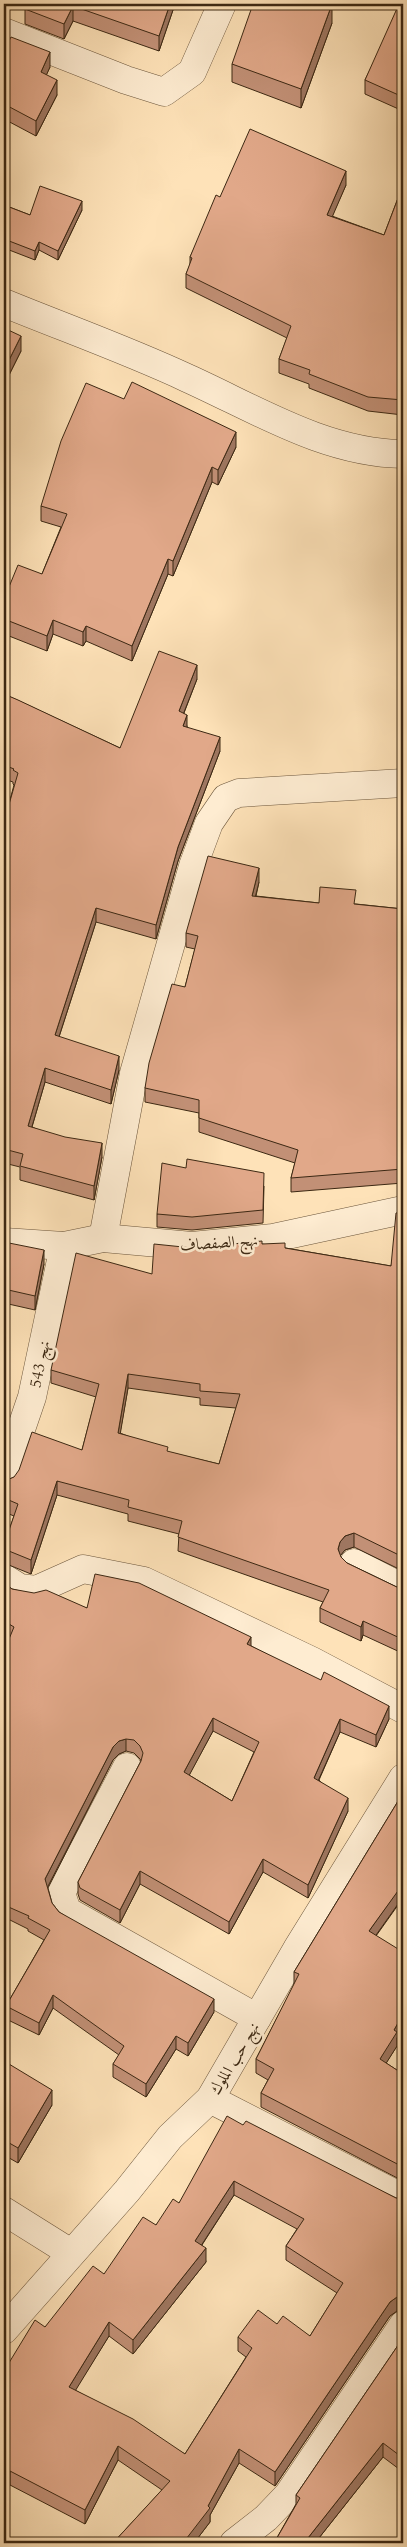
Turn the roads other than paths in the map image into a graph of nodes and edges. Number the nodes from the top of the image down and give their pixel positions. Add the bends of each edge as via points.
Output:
1 (222, 4) edge
2 (4, 32) edge
3 (4, 304) edge
4 (403, 454) edge
5 (403, 783) edge
6 (403, 1210) edge
7 (103, 1238) junction
8 (4, 1242) edge
9 (64, 1246) junction
10 (4, 1479) edge
11 (354, 1563) dead end
12 (4, 1578) edge
13 (403, 1588) edge
14 (403, 1709) edge
15 (127, 1767) dead end
16 (403, 1778) edge
17 (258, 2018) junction
18 (210, 2099) junction
19 (403, 2198) edge
20 (4, 2211) edge
21 (70, 2253) junction
22 (403, 2325) edge
23 (4, 2330) edge
24 (234, 2543) edge

1 - 2 street via 192,72 164,92
3 - 4 street via 185,377 319,438 355,448
5 - 7 street via 239,794 226,798 209,823 193,866 134,1073
6 - 7 street, نهج الصفصاف via 273,1238 192,1246
7 - 9 street, نهج الصفصاف
8 - 9 street, نهج الصفصاف
9 - 10 street, نهج 543 via 32,1397
11 - 13 street
12 - 14 street via 20,1588 36,1590 83,1569 144,1581 304,1657
15 - 17 street via 61,1892 67,1911
16 - 17 street, نهج حب الملوك
17 - 18 street, نهج حب الملوك
18 - 19 street
18 - 21 street, نهج حب الملوك via 170,2137 127,2192
20 - 21 street
21 - 23 street, نهج حب الملوك
22 - 24 street via 288,2495 266,2518

